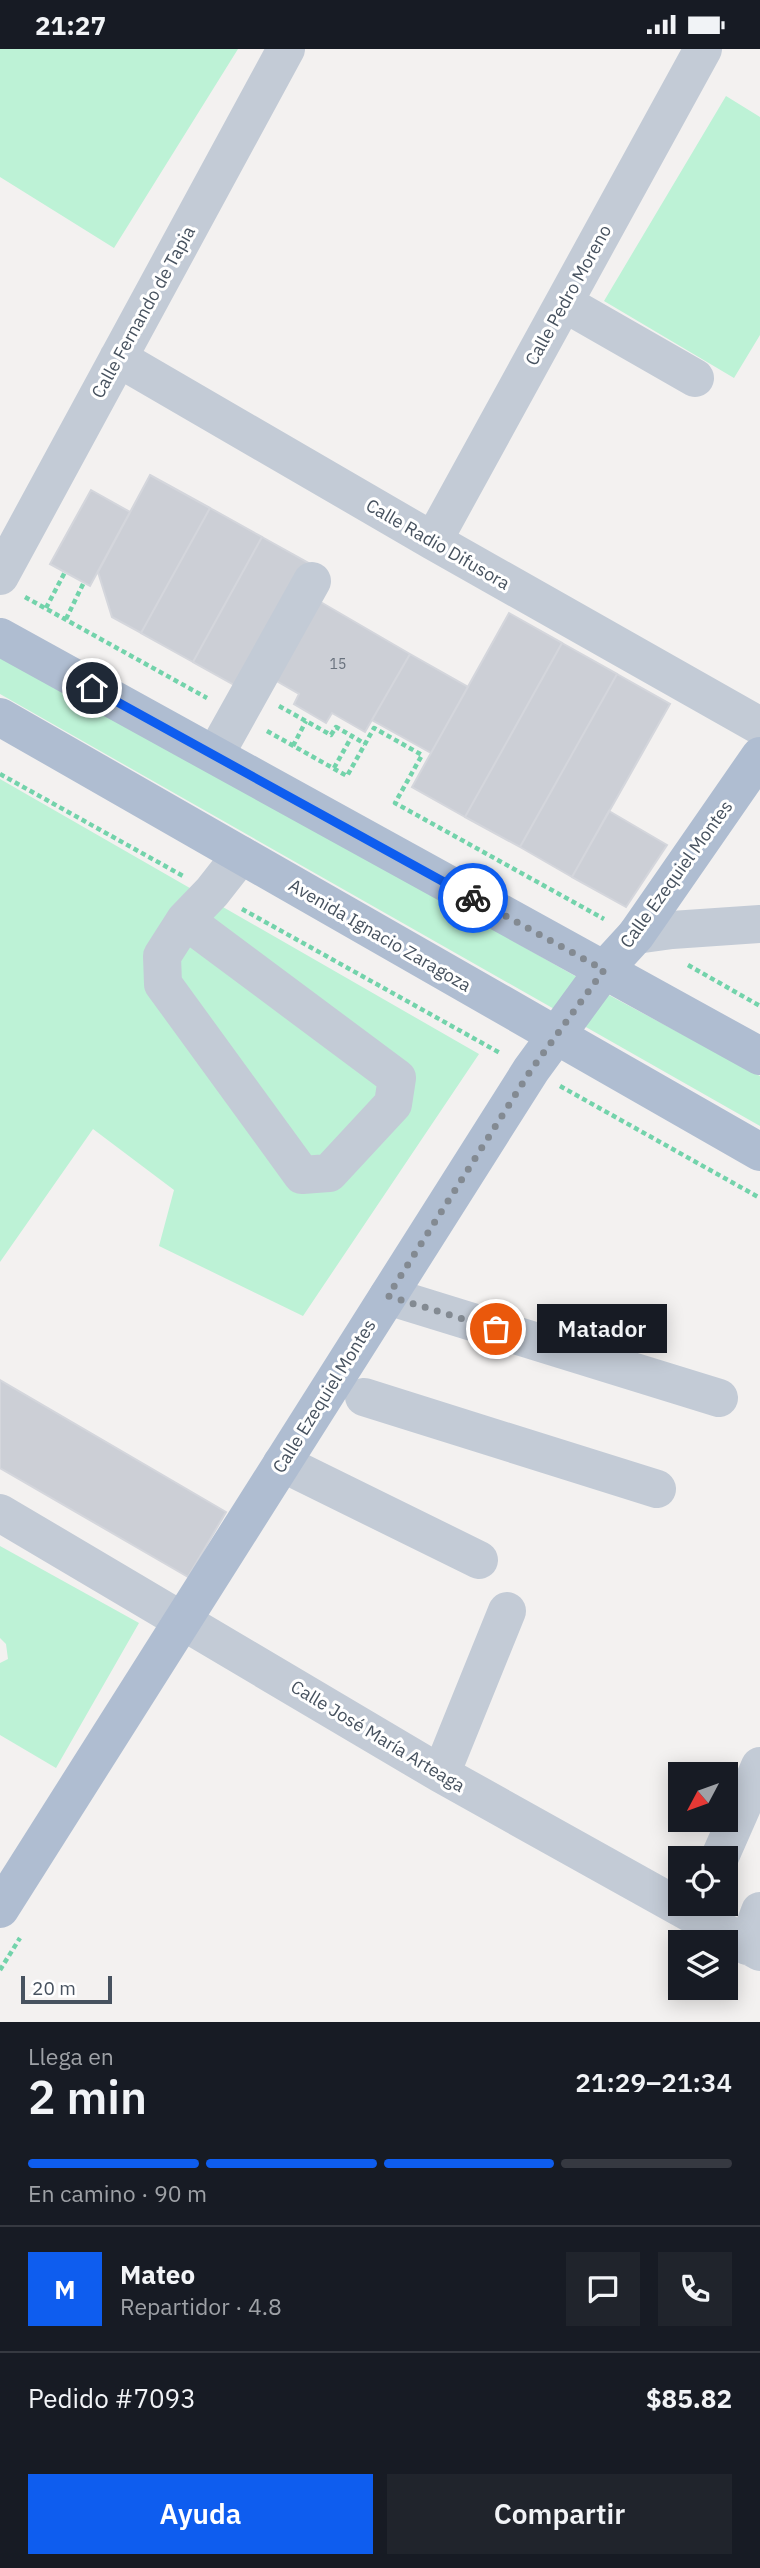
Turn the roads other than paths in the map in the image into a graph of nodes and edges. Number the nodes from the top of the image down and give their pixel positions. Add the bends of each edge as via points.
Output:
1 (286, 49) edge
2 (703, 49) edge
3 (564, 303) junction
4 (118, 358) junction
5 (695, 378) dead end
6 (433, 541) junction
7 (312, 581) dead end
8 (11, 585) edge
9 (0, 636) edge
10 (0, 717) edge
11 (760, 726) edge
12 (215, 755) junction
13 (760, 756) edge
14 (241, 855) junction
15 (185, 920) junction
16 (760, 924) edge
17 (636, 935) junction
18 (604, 970) junction
19 (556, 1036) junction
20 (760, 1056) edge
21 (760, 1152) edge
22 (388, 1296) junction
23 (364, 1397) dead end
24 (719, 1398) dead end
25 (282, 1463) junction
26 (657, 1489) dead end
27 (0, 1513) edge
28 (479, 1560) dead end
29 (507, 1611) dead end
30 (183, 1620) junction
31 (760, 1766) edge
32 (441, 1774) junction
33 (725, 1846) edge
34 (668, 1895) edge
35 (0, 1909) edge
36 (711, 1916) edge
37 (756, 1936) edge

1 - 4 street, Calle Fernando de Tapia
2 - 3 street, Calle Pedro Moreno
3 - 5 street
3 - 6 street, Calle Pedro Moreno
4 - 6 street, Calle Radio Difusora
4 - 8 street, Calle Fernando de Tapia
6 - 11 street, Calle Radio Difusora
7 - 12 street
9 - 12 main road
10 - 14 main road, Avenida Ignacio Zaragoza
12 - 18 main road
13 - 17 main road, Calle Ezequiel Montes
14 - 15 street
14 - 19 main road, Avenida Ignacio Zaragoza
15 - 15 street via 162,956 163,984 302,1175 329,1173 393,1104 397,1078
16 - 17 street
17 - 18 main road, Calle Ezequiel Montes
18 - 19 main road, Calle Ezequiel Montes
18 - 20 main road
19 - 21 main road, Avenida Ignacio Zaragoza
19 - 22 main road, Calle Ezequiel Montes
22 - 24 street
22 - 25 main road, Calle Ezequiel Montes
23 - 26 street
25 - 28 street
25 - 30 main road, Calle Ezequiel Montes
27 - 30 street, Calle José María Arteaga
29 - 32 street
30 - 32 street, Calle José María Arteaga
30 - 35 main road, Calle Ezequiel Montes
31 - 33 street
32 - 34 street, Calle José María Arteaga
36 - 37 street, Calle José María Arteaga

